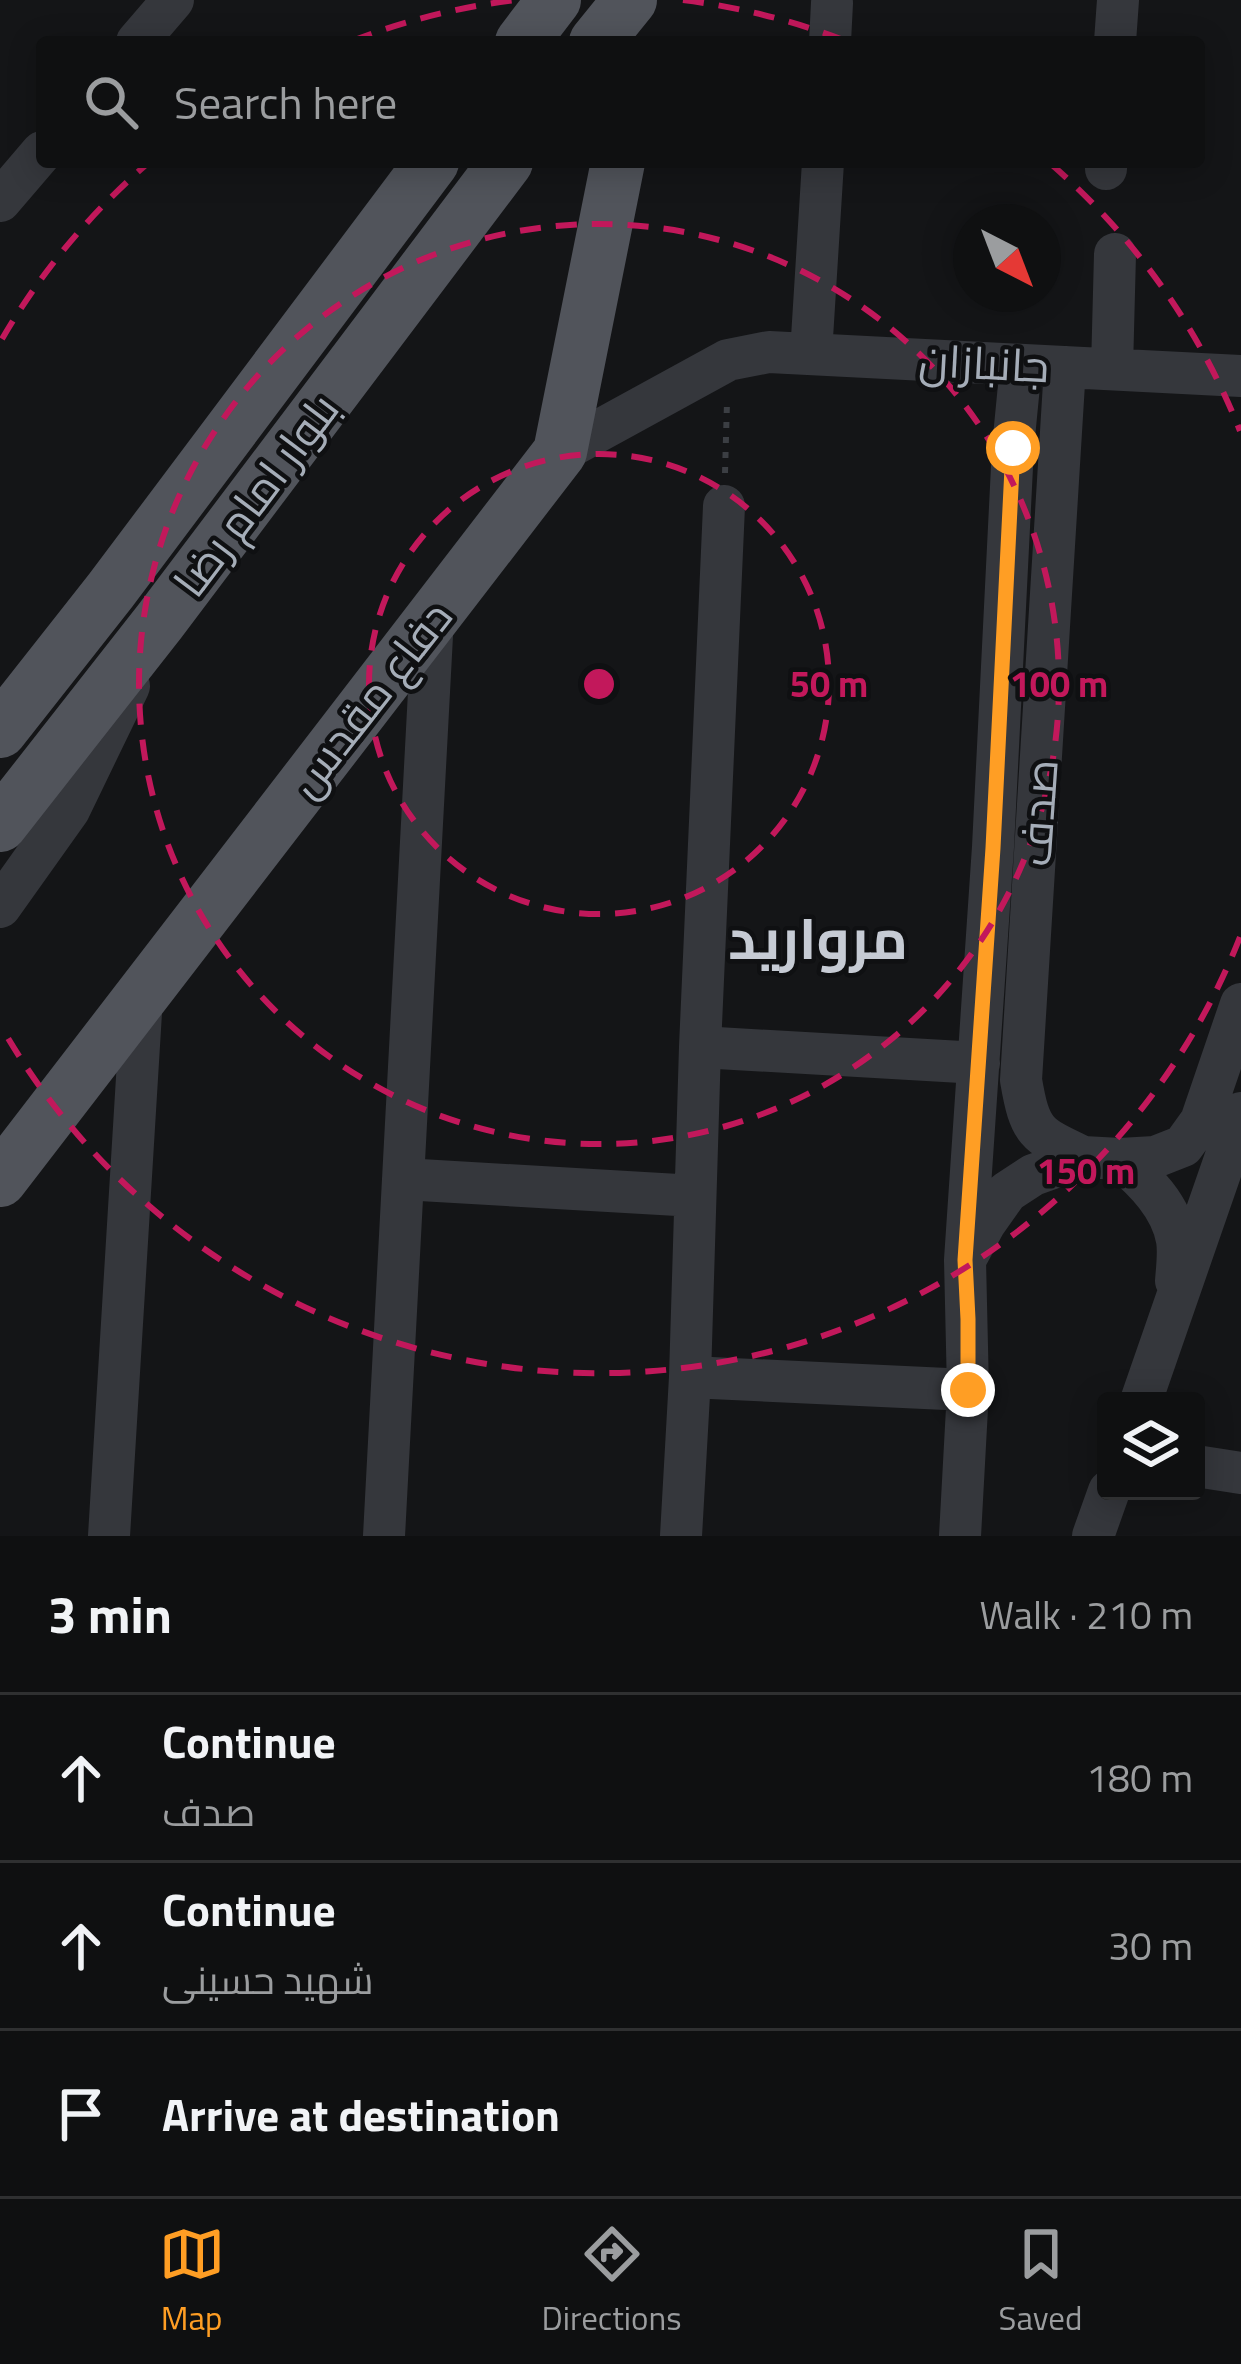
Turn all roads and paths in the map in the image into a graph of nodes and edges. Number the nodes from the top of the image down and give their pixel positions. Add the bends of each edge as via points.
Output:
1 (173, 0) edge
2 (554, 0) edge
3 (630, 0) edge
4 (650, 0) edge
5 (1118, 0) edge
6 (142, 36) edge
7 (527, 36) edge
8 (601, 36) edge
9 (643, 36) edge
10 (1115, 36) edge
11 (36, 159) edge
12 (428, 168) edge
13 (501, 168) edge
14 (617, 168) edge
15 (823, 168) edge
16 (0, 201) edge
17 (1115, 254) dead end
18 (811, 354) junction
19 (728, 360) junction
20 (1021, 365) junction
21 (1065, 367) junction
22 (1112, 369) junction
23 (1241, 376) edge
24 (1013, 448) junction
25 (560, 452) junction
26 (1060, 455) junction
27 (724, 506) joint
28 (111, 590) junction
29 (433, 617) junction
30 (160, 621) junction
31 (0, 693) edge
32 (0, 731) edge
33 (0, 825) edge
34 (0, 907) edge
35 (142, 996) junction
36 (1241, 1004) edge
37 (700, 1047) junction
38 (979, 1063) junction
39 (1238, 1133) edge
40 (1101, 1158) junction
41 (403, 1179) junction
42 (0, 1180) edge
43 (695, 1196) junction
44 (965, 1260) junction
45 (1176, 1300) junction
46 (690, 1377) junction
47 (968, 1390) junction
48 (1144, 1392) edge
49 (1205, 1467) edge
50 (1241, 1472) edge
51 (1106, 1500) edge
52 (109, 1536) edge
53 (384, 1536) edge
54 (681, 1536) edge
55 (960, 1536) edge
56 (1093, 1536) edge

1 - 6 street
2 - 7 main road
3 - 8 main road
4 - 9 main road
5 - 10 street
11 - 16 street
12 - 28 main road, بلوار امام رضا
13 - 30 main road, بلوار امام رضا
14 - 25 main road, دفاع مقدس
15 - 18 street
17 - 22 street
18 - 19 street, جانبازان
18 - 20 street, جانبازان
19 - 25 street
19 - 27 path
20 - 21 street, جانبازان
20 - 24 street, صدف
21 - 22 street, جانبازان
21 - 26 street, صدف
22 - 23 street, جانبازان
24 - 26 street via 1034,440
24 - 38 street, صدف
25 - 29 main road, دفاع مقدس
26 - 40 street, صدف via 1022,1080 1026,1111 1042,1137
27 - 37 street
28 - 31 street
28 - 32 main road, بلوار امام رضا
29 - 35 main road, دفاع مقدس
29 - 41 street
30 - 33 main road, بلوار امام رضا
30 - 34 street via 69,810
35 - 42 main road, دفاع مقدس
35 - 52 street
36 - 40 street via 1202,1121 1184,1145 1155,1156
37 - 38 street
37 - 43 street
38 - 44 street, صدف
39 - 45 street
40 - 44 street via 1033,1175 1006,1192
40 - 45 street, صدف via 1148,1184 1166,1210 1177,1241
41 - 43 street
41 - 53 street
43 - 46 street
44 - 47 street, صدف
45 - 48 street
46 - 47 street
46 - 54 street
47 - 55 street, صدف
49 - 50 street
51 - 56 street

